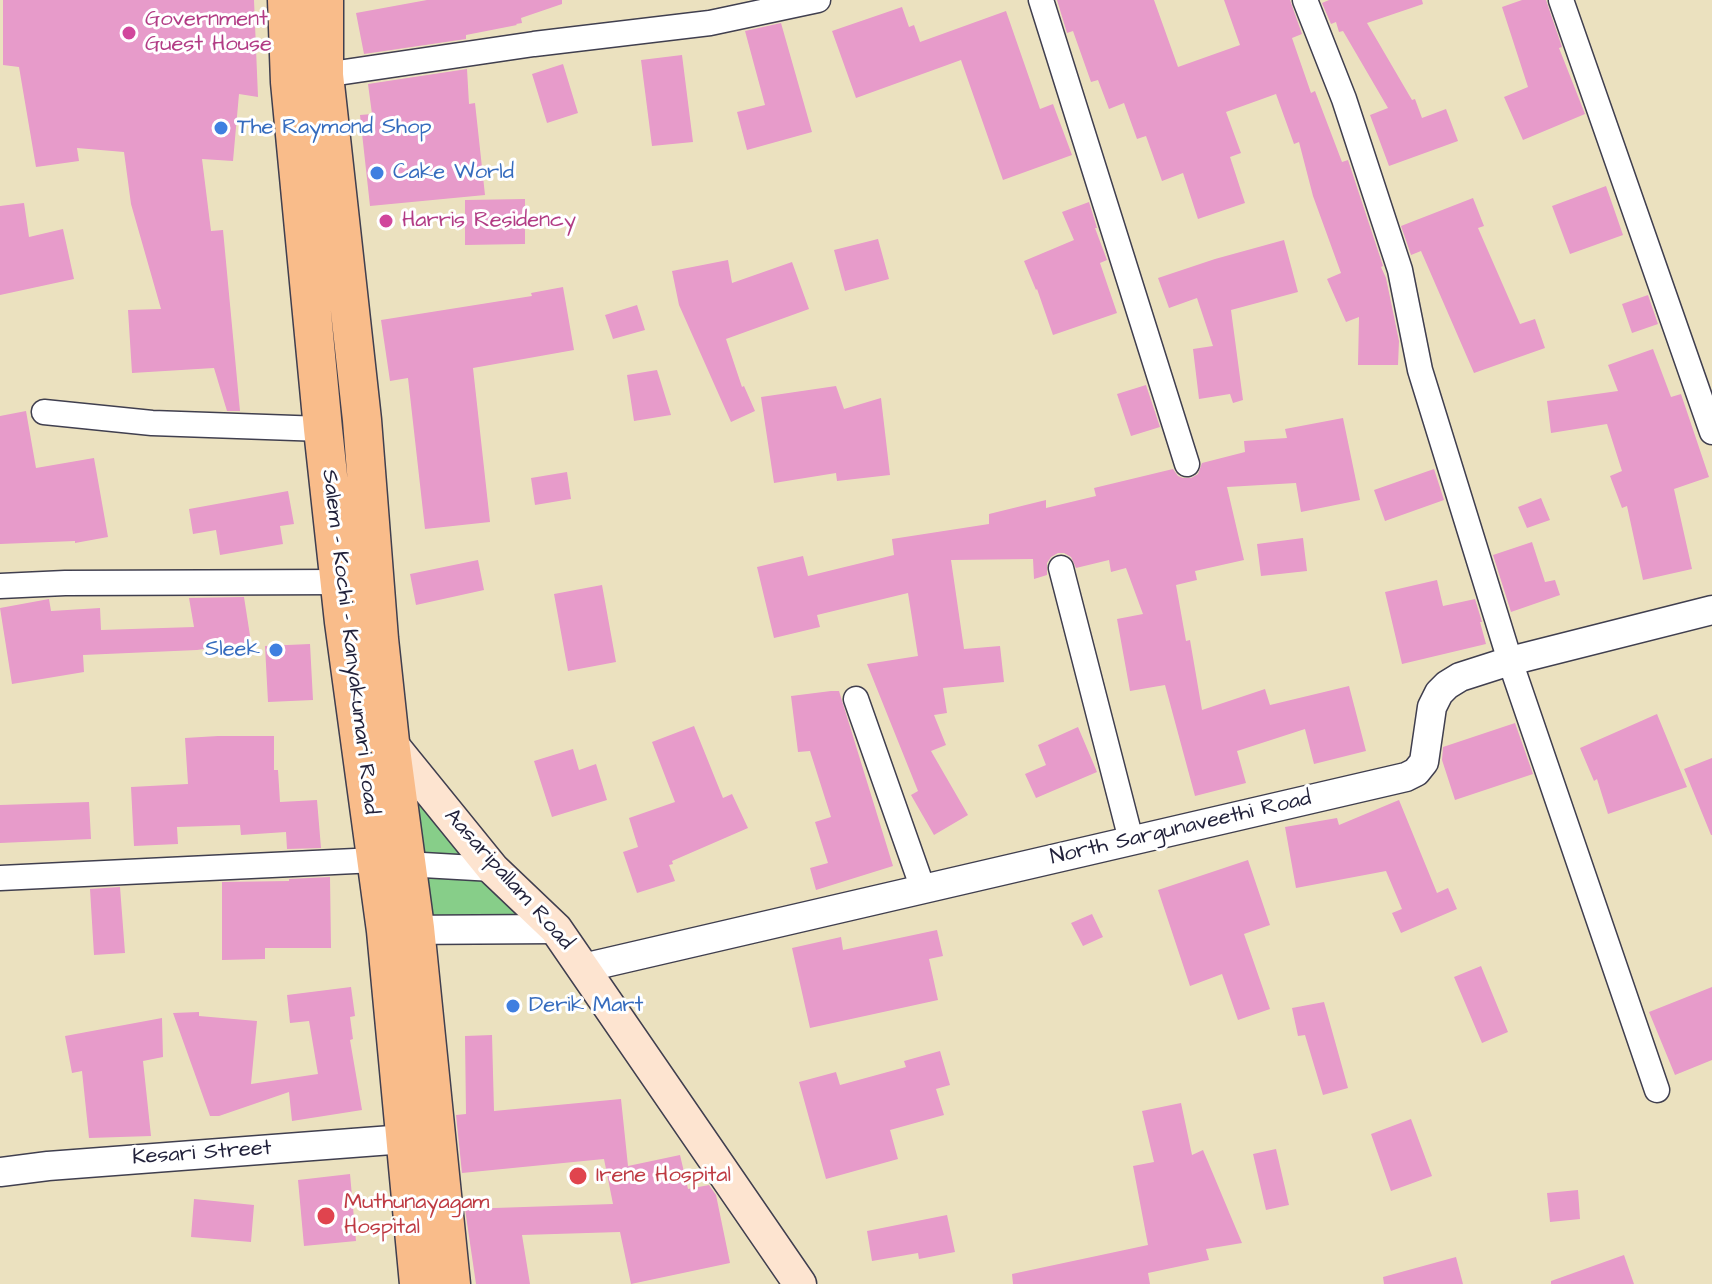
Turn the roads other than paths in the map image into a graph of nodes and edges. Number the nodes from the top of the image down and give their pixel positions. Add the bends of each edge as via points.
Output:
1 (287, 0) edge
2 (324, 0) edge
3 (818, 0) edge
4 (1041, 0) edge
5 (1305, 0) edge
6 (1561, 0) edge
7 (324, 75) junction
8 (44, 412) dead end
9 (323, 429) junction
10 (1712, 432) edge
11 (1187, 464) dead end
12 (1061, 568) dead end
13 (340, 582) junction
14 (0, 586) edge
15 (1712, 610) edge
16 (1510, 661) junction
17 (856, 699) dead end
18 (375, 743) junction
19 (1131, 840) junction
20 (391, 862) junction
21 (493, 869) junction
22 (0, 878) edge
23 (923, 889) junction
24 (556, 929) junction
25 (400, 930) junction
26 (583, 968) junction
27 (1657, 1090) dead end
28 (405, 1139) junction
29 (0, 1172) edge
30 (419, 1284) edge
31 (451, 1284) edge
32 (800, 1284) edge

1 - 9 highway, Salem - Kochi - Kanyakumari Road
2 - 7 highway, Salem - Kochi - Kanyakumari Road
3 - 7 street via 710,23
4 - 11 street
5 - 16 street via 1400,270 1420,370
6 - 10 street
7 - 18 highway, Salem - Kochi - Kanyakumari Road via 362,420 377,614
8 - 9 street via 152,423
9 - 13 highway, Salem - Kochi - Kanyakumari Road
12 - 19 street
13 - 14 street
13 - 18 highway, Salem - Kochi - Kanyakumari Road
15 - 16 street, North Sargunaveethi Road
16 - 19 street, North Sargunaveethi Road via 1460,677 1439,693 1424,762 1406,777
16 - 27 street
17 - 23 street
18 - 20 highway, Salem - Kochi - Kanyakumari Road
18 - 21 main road, Aasaripallam Road
19 - 23 street, North Sargunaveethi Road
20 - 21 street
20 - 22 street
20 - 25 highway, Salem - Kochi - Kanyakumari Road
21 - 24 main road, Aasaripallam Road
23 - 26 street, North Sargunaveethi Road
24 - 25 street
24 - 26 main road, Aasaripallam Road
25 - 28 highway, Salem - Kochi - Kanyakumari Road
25 - 31 highway, Salem - Kochi - Kanyakumari Road
26 - 32 main road, Aasaripallam Road
28 - 29 street, Kesari Street
28 - 30 highway, Salem - Kochi - Kanyakumari Road

